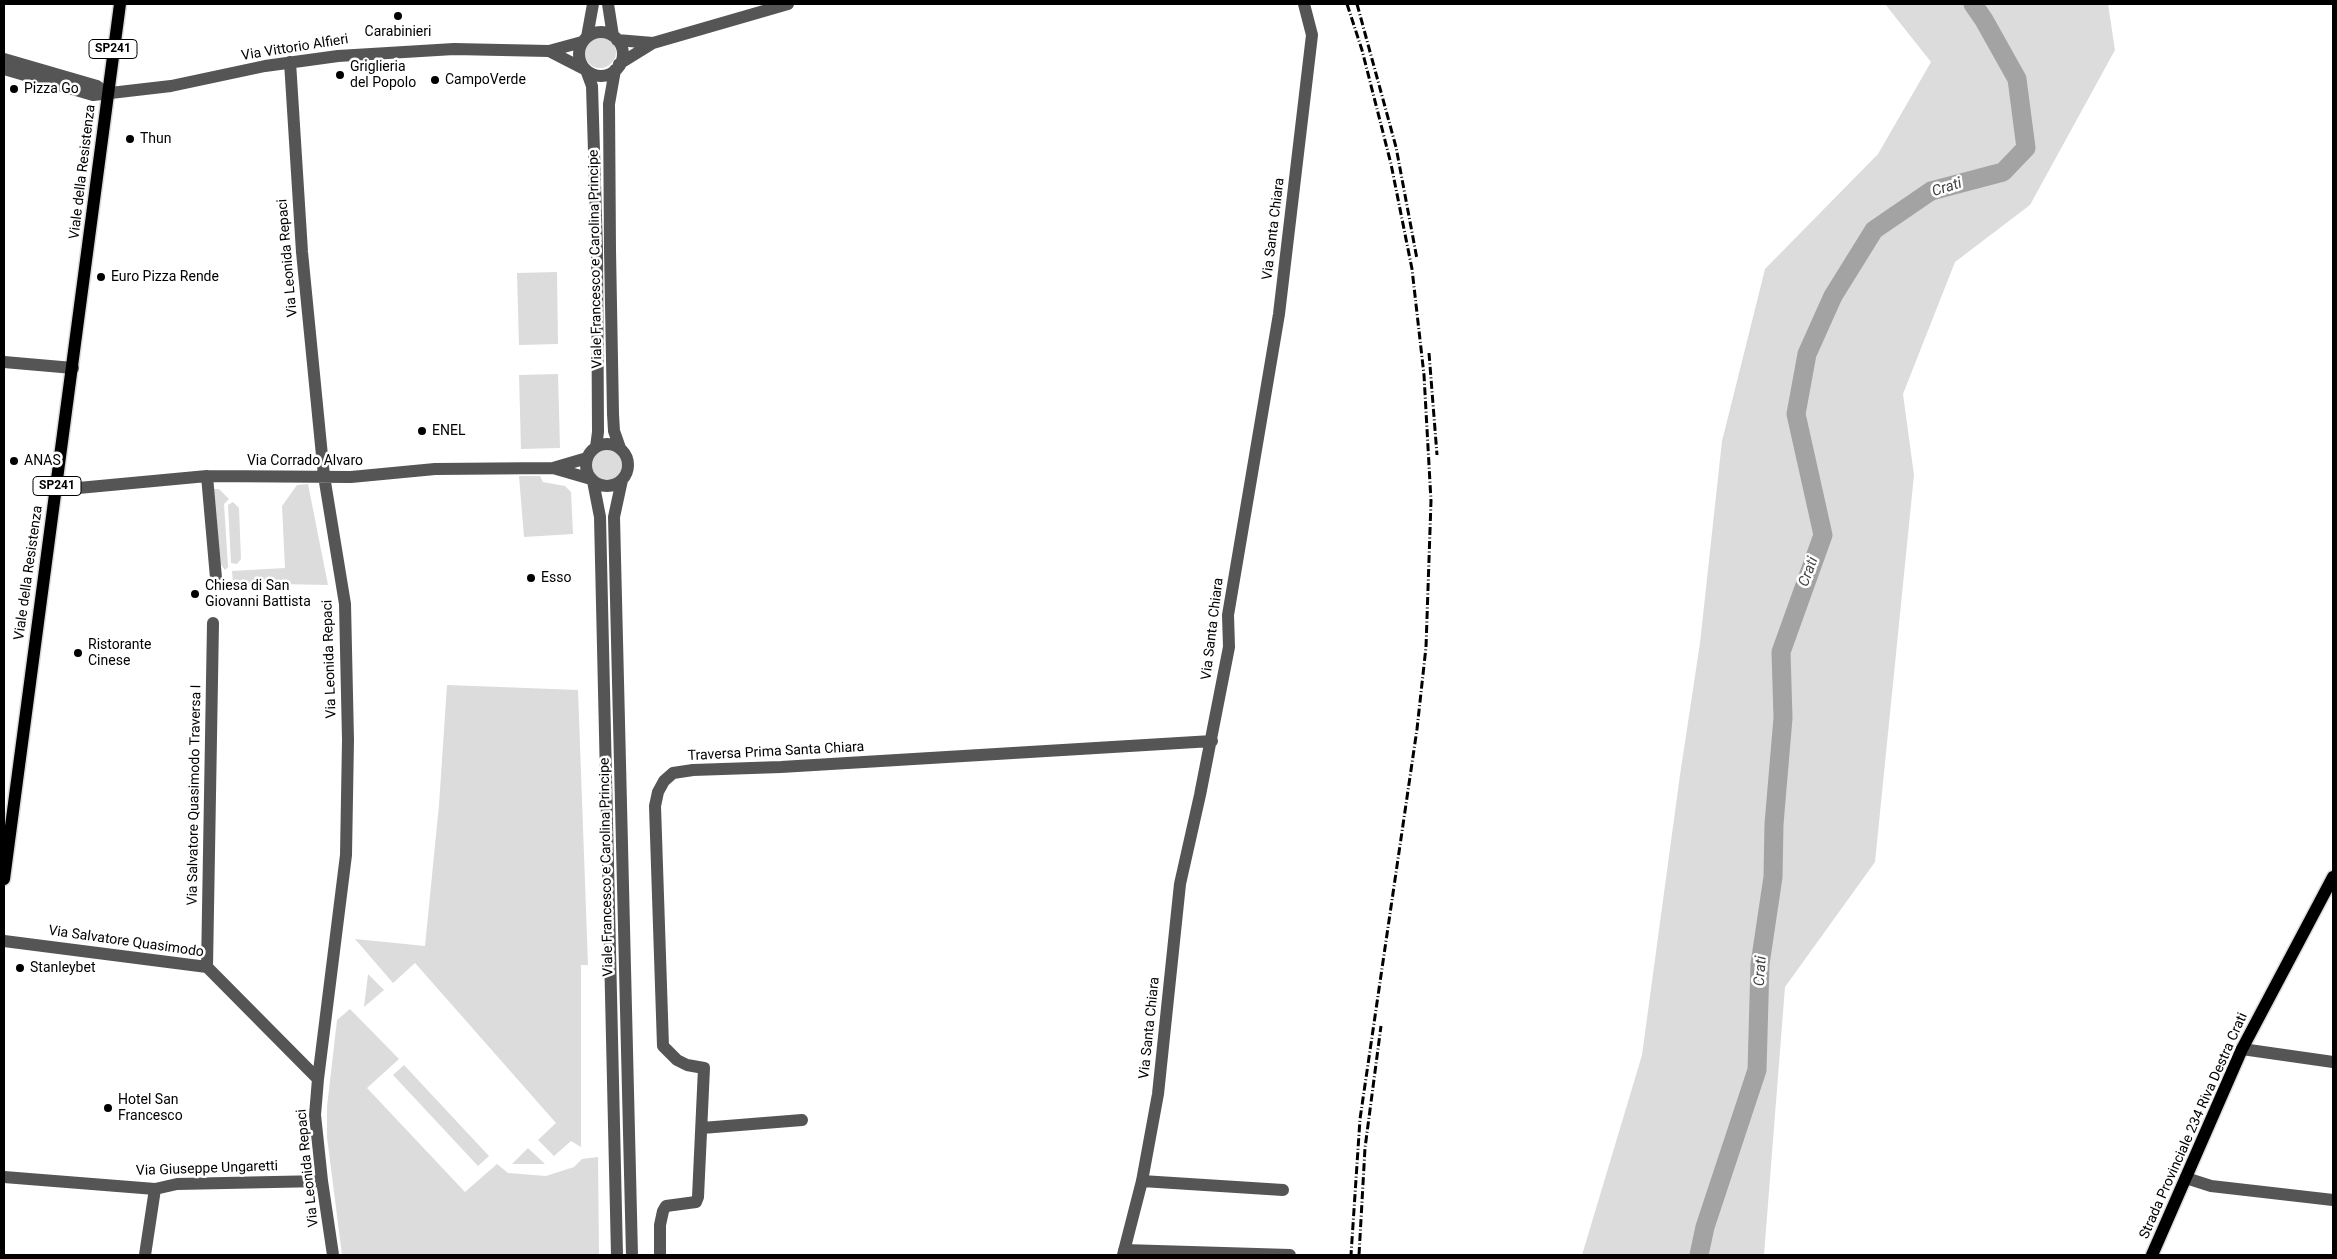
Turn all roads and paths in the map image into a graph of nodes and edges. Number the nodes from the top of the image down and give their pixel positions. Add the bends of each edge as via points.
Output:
1 (120, 4) edge
2 (593, 4) edge
3 (608, 4) edge
4 (788, 4) edge
5 (1304, 4) edge
6 (764, 7) edge
7 (615, 38) junction
8 (584, 39) junction
9 (653, 44) junction
10 (549, 51) junction
11 (4, 59) edge
12 (290, 62) junction
13 (617, 67) junction
14 (4, 69) edge
15 (586, 70) junction
16 (49, 77) junction
17 (108, 94) junction
18 (4, 362) edge
19 (73, 368) junction
20 (596, 447) junction
21 (620, 448) junction
22 (587, 458) junction
23 (553, 468) junction
24 (207, 476) junction
25 (324, 476) junction
26 (592, 480) junction
27 (622, 480) junction
28 (57, 490) junction
29 (216, 578) dead end
30 (213, 623) dead end
31 (1212, 741) junction
32 (8, 801) edge
33 (2333, 877) edge
34 (4, 879) edge
35 (4, 941) edge
36 (207, 967) junction
37 (2242, 1049) junction
38 (2333, 1062) edge
39 (318, 1078) junction
40 (802, 1120) dead end
41 (702, 1128) junction
42 (4, 1177) edge
43 (2186, 1178) junction
44 (1142, 1180) junction
45 (322, 1181) junction
46 (155, 1189) junction
47 (1283, 1190) dead end
48 (2333, 1200) edge
49 (1123, 1253) edge
50 (145, 1255) edge
51 (333, 1255) edge
52 (617, 1255) edge
53 (632, 1255) edge
54 (660, 1255) edge
55 (1290, 1255) edge
56 (2152, 1255) edge
57 (2158, 1255) edge

1 - 17 main road, SP241
2 - 8 street, Viale Francesco e Carolina Principe
3 - 7 street, Viale Francesco e Carolina Principe
4 - 6 street
5 - 31 street, Via Santa Chiara via 1312,35 1280,304 1228,615 1229,647
6 - 9 street
7 - 8 street via 600,32
7 - 9 street
7 - 13 street, Viale Francesco e Carolina Principe via 622,51
8 - 10 street, Via Vittorio Alfieri
8 - 15 street, Viale Francesco e Carolina Principe via 579,54
9 - 13 street
10 - 12 street, Via Vittorio Alfieri via 396,51
10 - 15 street, Via Vittorio Alfieri
11 - 16 street
12 - 17 street, Via Vittorio Alfieri via 171,86
12 - 25 street, Via Leonida Repaci via 302,252
13 - 15 street via 604,75 591,74
13 - 21 street, Viale Francesco e Carolina Principe via 609,104 610,250 613,414
14 - 16 street
15 - 20 street, Viale Francesco e Carolina Principe via 592,86 594,123
16 - 17 street via 97,86
17 - 19 main road, Viale della Resistenza / SP241
18 - 19 street
19 - 28 main road, Viale della Resistenza / SP241
20 - 21 street via 608,444
20 - 22 street
21 - 27 street, Viale Francesco e Carolina Principe via 627,460
22 - 23 street, Via Corrado Alvaro
22 - 26 street, Viale Francesco e Carolina Principe via 586,471
23 - 25 street, Via Corrado Alvaro via 435,469 351,477
23 - 26 street, Via Corrado Alvaro
24 - 25 street, Via Corrado Alvaro
24 - 28 street, Via Corrado Alvaro
24 - 29 street
25 - 39 street, Via Leonida Repaci via 345,604 348,740 346,855
26 - 27 street via 604,486
26 - 52 street, Viale Francesco e Carolina Principe via 600,517
27 - 53 street, Viale Francesco e Carolina Principe via 614,517
28 - 32 main road, Viale della Resistenza / SP241
30 - 36 street, Via Salvatore Quasimodo Traversa I
31 - 41 street, Traversa Prima Santa Chiara via 673,773 664,781 655,806 662,1039 663,1046 677,1060 704,1068
31 - 44 street, Via Santa Chiara via 1180,884 1158,1094
32 - 34 main road, Viale della Resistenza / SP241
33 - 37 main road, Strada Provinciale 234 Riva Destra Crati
35 - 36 street, Via Salvatore Quasimodo
36 - 39 street, Via Salvatore Quasimodo
37 - 38 street
37 - 43 main road, Strada Provinciale 234 Riva Destra Crati
39 - 45 street, Via Leonida Repaci via 315,1115
40 - 41 street
41 - 54 street, Traversa Prima Santa Chiara via 698,1197 696,1202 666,1206 662,1210
42 - 46 street, Via Giuseppe Ungaretti
43 - 48 street via 2211,1186
43 - 56 main road, Strada Provinciale 234 Riva Destra Crati
44 - 47 street
44 - 49 street, Via Santa Chiara
45 - 46 street, Via Giuseppe Ungaretti via 177,1184
45 - 51 street, Via Leonida Repaci
46 - 50 street
49 - 55 street
56 - 57 street

